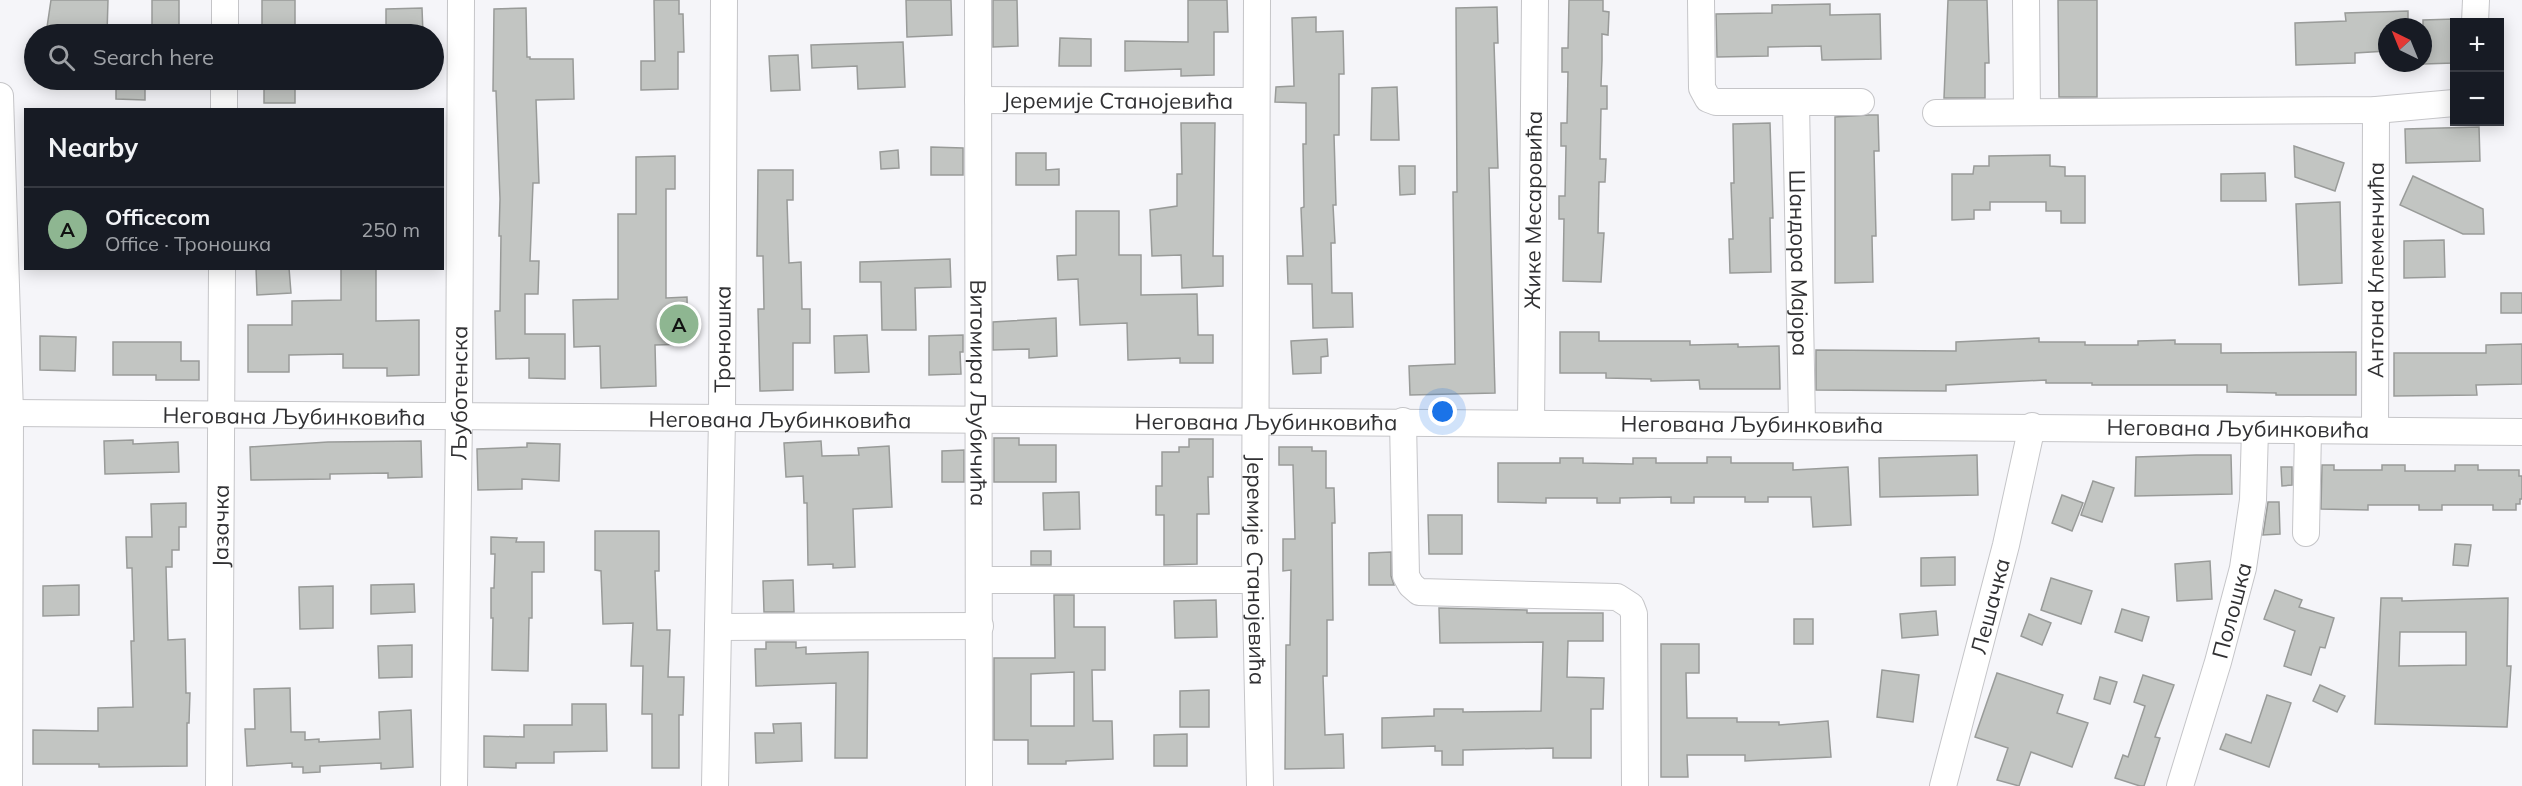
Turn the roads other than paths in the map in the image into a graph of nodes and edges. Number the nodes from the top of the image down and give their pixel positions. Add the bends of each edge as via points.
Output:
1 (225, 0) edge
2 (461, 0) edge
3 (724, 0) edge
4 (978, 0) edge
5 (1257, 0) edge
6 (1535, 0) edge
7 (1701, 0) edge
8 (2026, 0) edge
9 (2476, 0) edge
10 (2475, 18) edge
11 (225, 24) edge
12 (224, 90) edge
13 (0, 96) edge
14 (978, 100) junction
15 (1256, 101) junction
16 (1862, 102) dead end
17 (1796, 103) junction
18 (2450, 103) edge
19 (224, 108) edge
20 (2376, 110) junction
21 (2027, 112) junction
22 (1936, 113) dead end
23 (222, 270) edge
24 (10, 413) junction
25 (221, 416) junction
26 (459, 416) junction
27 (722, 418) junction
28 (979, 420) junction
29 (1254, 421) junction
30 (1403, 421) junction
31 (1531, 422) junction
32 (1802, 423) junction
33 (2032, 426) junction
34 (2255, 430) junction
35 (2308, 430) junction
36 (2375, 430) junction
37 (2522, 432) edge
38 (2306, 533) dead end
39 (979, 580) junction
40 (1255, 580) junction
41 (980, 626) junction
42 (718, 627) junction
43 (9, 786) edge
44 (219, 786) edge
45 (454, 786) edge
46 (715, 786) edge
47 (979, 786) edge
48 (1260, 786) edge
49 (1635, 786) edge
50 (1943, 786) edge
51 (2180, 786) edge

1 - 11 street
2 - 26 street, Љуботенска
3 - 27 street, Троношка
4 - 14 street, Витомира Љубичића
5 - 15 street, Јеремије Станојевића
6 - 31 street, Жике Месаровића
7 - 17 street via 1702,88 1708,99
8 - 21 street
9 - 10 street
12 - 19 street
13 - 24 street
14 - 15 street, Јеремије Станојевића
14 - 28 street, Витомира Љубичића
15 - 29 street, Јеремије Станојевића
16 - 17 street
17 - 32 street, Шандора Мајора
18 - 20 street
20 - 21 street
20 - 36 street, Антона Клеменчића
21 - 22 street
23 - 25 street, Јазачка
24 - 25 street, Негована Љубинковића
24 - 43 street
25 - 26 street, Негована Љубинковића
25 - 44 street, Јазачка
26 - 27 street, Негована Љубинковића
26 - 45 street, Љуботенска
27 - 28 street, Негована Љубинковића
27 - 42 street, Троношка
28 - 29 street, Негована Љубинковића
28 - 39 street, Витомира Љубичића
29 - 30 street, Негована Љубинковића
29 - 40 street, Јеремије Станојевића
30 - 31 street, Негована Љубинковића
30 - 49 street via 1406,576 1411,585 1419,591 1617,597 1631,606
31 - 32 street, Негована Љубинковића
32 - 33 street, Негована Љубинковића
33 - 34 street, Негована Љубинковића
33 - 50 street, Лешачка via 2006,545
34 - 35 street, Негована Љубинковића
34 - 51 street, Полошка via 2253,500 2243,568
35 - 36 street, Негована Љубинковића
35 - 38 street
36 - 37 street, Негована Љубинковића
39 - 40 street
39 - 41 street, Витомира Љубичића
40 - 48 street, Јеремије Станојевића
41 - 42 street
41 - 47 street, Витомира Љубичића
42 - 46 street, Троношка

